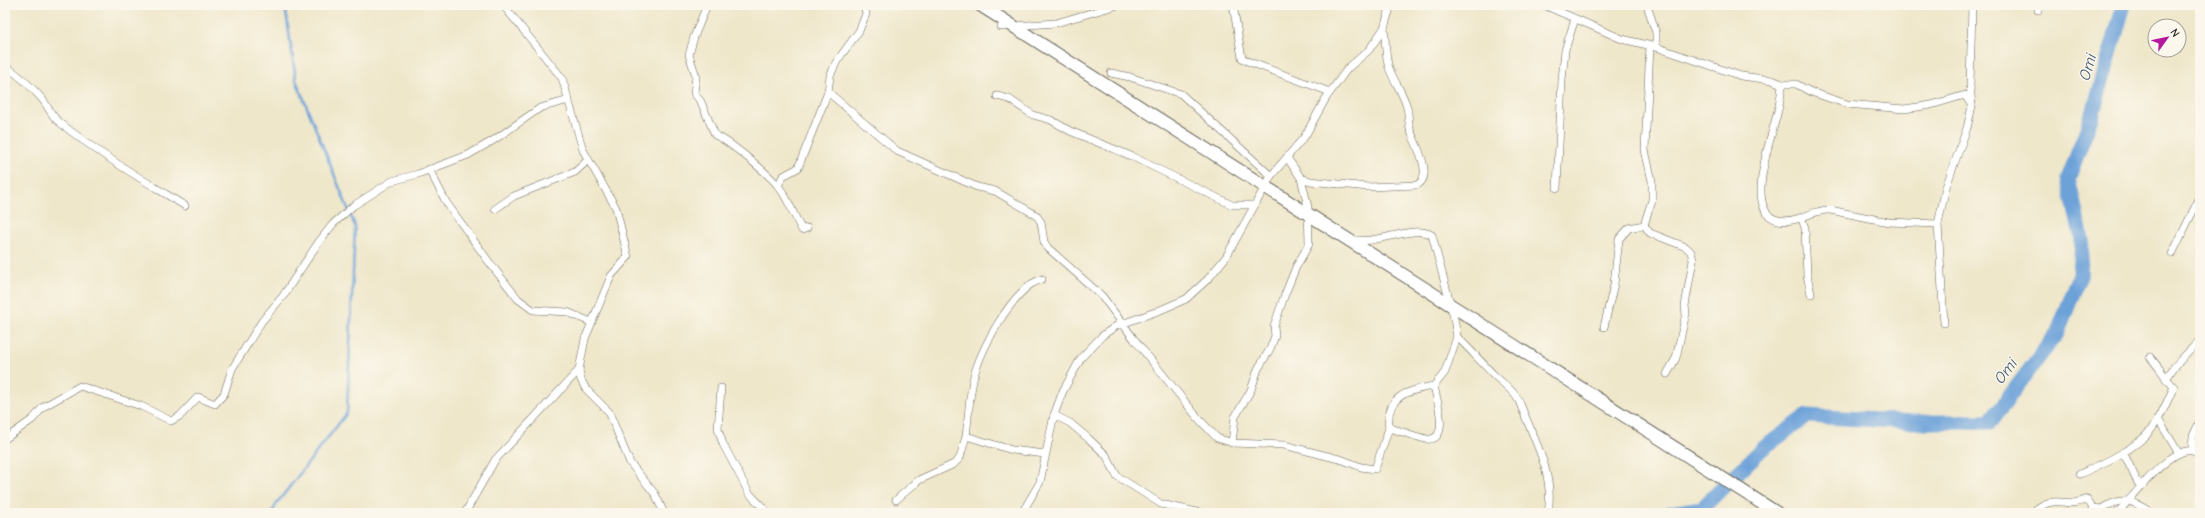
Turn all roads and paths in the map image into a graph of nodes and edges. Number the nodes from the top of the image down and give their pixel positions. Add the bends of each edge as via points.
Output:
1 (503, 5) edge
2 (707, 5) edge
3 (738, 5) edge
4 (742, 5) edge
5 (864, 5) edge
6 (980, 5) edge
7 (1118, 5) edge
8 (1233, 5) edge
9 (1391, 5) edge
10 (1544, 5) edge
11 (1647, 5) edge
12 (1972, 5) edge
13 (1575, 19) junction
14 (1001, 27) dead end
15 (1384, 28) junction
16 (1653, 46) junction
17 (5, 66) edge
18 (1111, 73) dead end
19 (1782, 84) junction
20 (828, 92) junction
21 (1330, 92) junction
22 (997, 96) dead end
23 (568, 100) junction
24 (1972, 106) junction
25 (1288, 159) junction
26 (588, 160) junction
27 (429, 169) junction
28 (1271, 176) junction
29 (1301, 178) junction
30 (778, 186) junction
31 (1556, 188) dead end
32 (2200, 197) edge
33 (1253, 205) junction
34 (185, 206) dead end
35 (1308, 206) junction
36 (495, 209) dead end
37 (1802, 219) junction
38 (1938, 224) junction
39 (1644, 225) junction
40 (807, 228) dead end
41 (2172, 254) dead end
42 (1042, 278) dead end
43 (1811, 294) dead end
44 (591, 322) junction
45 (1124, 323) junction
46 (1944, 323) dead end
47 (1604, 327) dead end
48 (1457, 336) junction
49 (2200, 340) edge
50 (2150, 357) dead end
51 (579, 370) junction
52 (1667, 374) dead end
53 (2166, 379) junction
54 (1434, 386) junction
55 (721, 388) dead end
56 (1054, 415) junction
57 (2158, 419) junction
58 (2200, 421) edge
59 (1389, 428) junction
60 (966, 436) junction
61 (5, 439) edge
62 (1232, 443) junction
63 (2192, 450) junction
64 (2123, 452) junction
65 (2178, 452) junction
66 (1045, 454) junction
67 (2200, 455) edge
68 (2080, 474) dead end
69 (2143, 486) junction
70 (896, 500) dead end
71 (2130, 500) junction
72 (465, 513) edge
73 (664, 513) edge
74 (768, 513) edge
75 (1022, 513) edge
76 (1200, 513) edge
77 (1548, 513) edge
78 (1777, 513) edge
79 (2032, 513) edge
80 (2117, 513) edge
81 (2152, 513) edge

1 - 23 street via 562,78
2 - 30 street via 689,56 696,76 694,93 701,102 715,135 724,139
3 - 4 street
5 - 20 street via 866,14 859,31 837,61 830,76
6 - 78 highway
7 - 14 street via 1056,23
8 - 21 street via 1242,58
9 - 15 street
10 - 13 street
11 - 16 street via 1656,33
12 - 24 street
13 - 16 street via 1622,39
13 - 31 street via 1565,50 1559,110
15 - 21 street
15 - 29 street via 1389,66 1407,107 1411,131 1419,146 1422,183 1345,186
16 - 19 street via 1741,76 1772,80
16 - 39 street via 1645,150 1652,181 1652,200
17 - 34 street via 24,80 59,122 106,156
18 - 28 street via 1181,94
19 - 24 street via 1796,84 1847,104 1904,109 1931,105 1965,95
19 - 37 street via 1777,115 1764,161 1762,205 1767,215 1777,220
20 - 30 street via 798,168 783,176
20 - 45 street via 897,151 977,186 995,191 1036,215 1041,222 1044,242 1048,248 1102,296
21 - 25 street via 1305,136
22 - 33 street via 1009,99 1033,115 1051,120 1070,131 1131,156 1232,205
23 - 26 street
23 - 27 street via 540,108 468,155
24 - 38 street via 1946,187
25 - 28 street
25 - 29 street
26 - 36 street via 575,172 514,196
26 - 44 street via 616,208 628,257 611,276
27 - 44 street via 446,202 518,299 533,310 567,312
27 - 61 street via 392,181 353,206 333,224 283,296 262,321 232,369 224,394 215,404 198,397 180,416 171,420 141,406 80,386 43,407 33,419
28 - 33 street
29 - 35 street
30 - 40 street via 802,230
32 - 41 street
33 - 45 street via 1226,257 1208,279 1186,299
35 - 48 street via 1325,228 1354,240 1370,241 1418,231 1432,234
35 - 62 street via 1309,244 1284,297 1274,326 1275,336 1270,349 1235,417
37 - 38 street via 1821,210 1889,222
37 - 43 street
38 - 46 street
39 - 47 street via 1629,228 1619,239 1614,284
39 - 52 street via 1650,233 1686,247 1691,252 1693,260 1686,313 1676,358
42 - 60 street via 1026,287 986,343 975,370
44 - 51 street
45 - 56 street via 1102,336 1081,358
45 - 62 street via 1198,418 1217,438
48 - 54 street via 1445,372
48 - 77 street via 1494,376 1515,394 1542,456 1549,480
49 - 53 street
50 - 53 street
51 - 72 street via 495,460
51 - 73 street via 586,389 609,412 630,463 655,494
53 - 57 street via 2174,387
54 - 59 street via 1417,389 1399,397 1391,405
54 - 59 street via 1440,423 1437,437 1428,440
55 - 74 street via 718,429 723,444 749,493
56 - 66 street
56 - 76 street via 1070,423 1106,455 1117,476 1161,504
57 - 64 street via 2150,431
57 - 65 street
58 - 63 street via 2193,436
59 - 62 street via 1375,469 1361,468 1343,460 1284,445
60 - 66 street via 1012,450
60 - 70 street via 960,458 954,464 920,480
63 - 65 street
63 - 67 street
64 - 68 street
64 - 69 street via 2138,484
65 - 69 street
66 - 75 street via 1040,482
69 - 71 street
71 - 79 street via 2114,501 2101,509 2093,508 2087,499 2079,503 2053,502 2041,504
71 - 80 street
71 - 81 street

